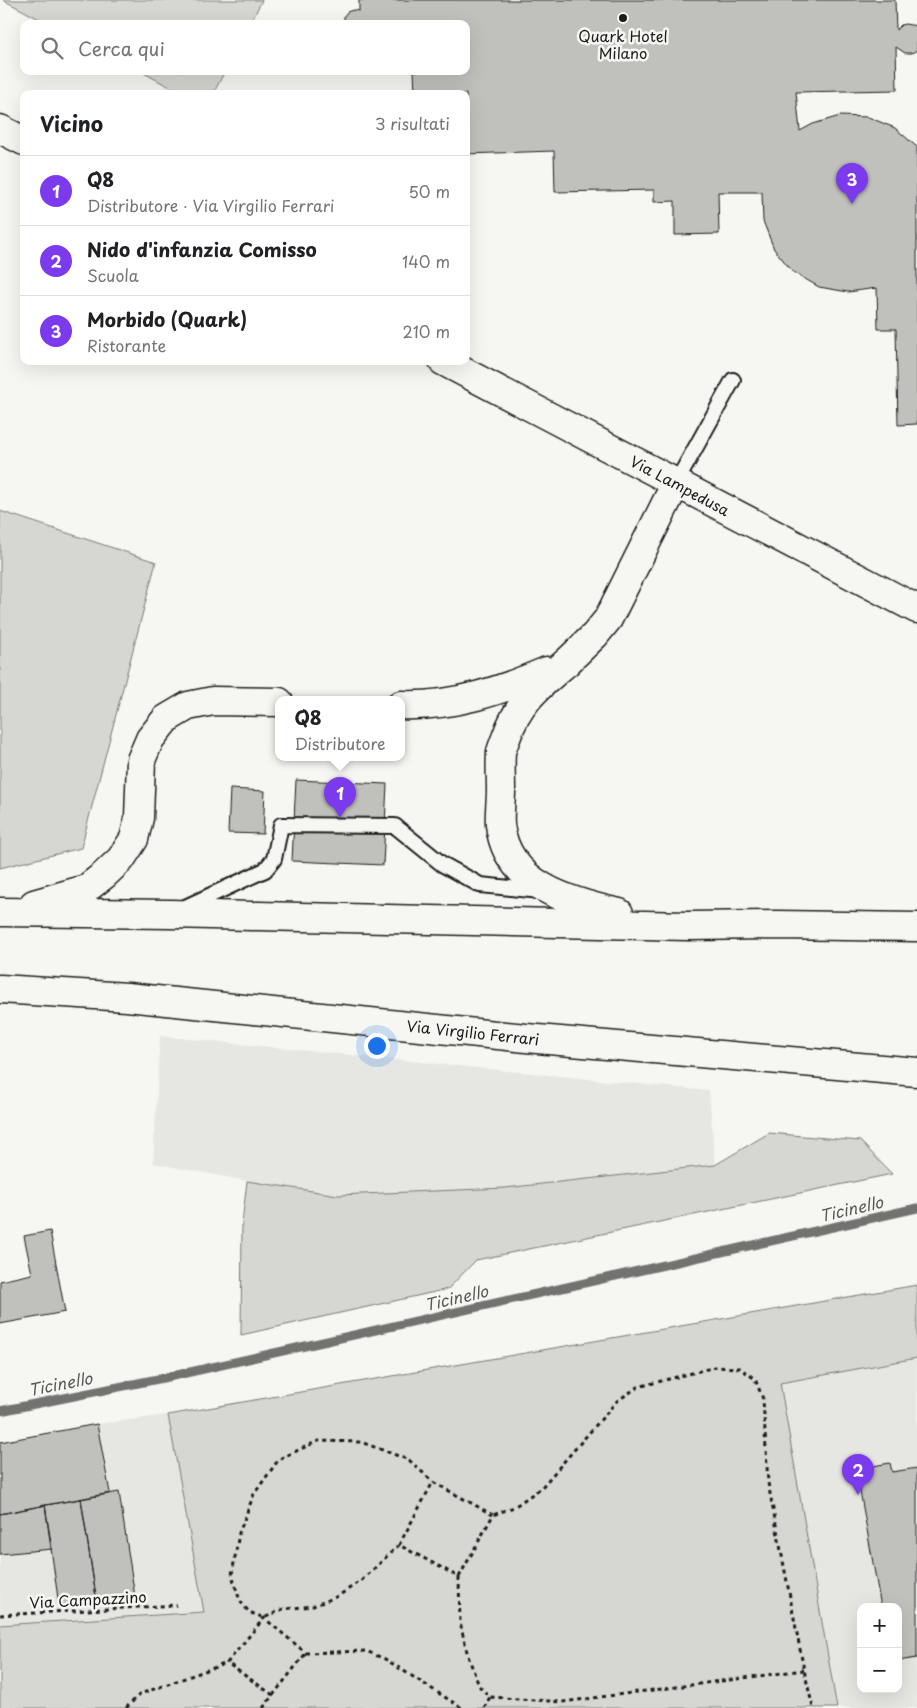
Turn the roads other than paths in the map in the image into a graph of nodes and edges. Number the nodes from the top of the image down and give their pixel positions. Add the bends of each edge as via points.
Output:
1 (0, 129) edge
2 (20, 140) edge
3 (451, 365) edge
4 (733, 380) dead end
5 (676, 483) junction
6 (917, 609) edge
7 (567, 662) junction
8 (275, 702) edge
9 (405, 705) edge
10 (554, 893) junction
11 (4, 912) edge
12 (170, 914) junction
13 (688, 926) junction
14 (917, 927) edge
15 (0, 989) edge
16 (917, 1072) edge

1 - 2 main road
3 - 5 main road, Via Lampedusa
4 - 5 lane
5 - 6 main road, Via Lampedusa
5 - 7 main road via 608,619
7 - 9 main road via 512,686 479,696 451,702
7 - 10 main road via 526,700 511,724 501,752 500,824 509,856 532,880
8 - 11 main road via 213,701 188,706 166,719 150,739 142,760 139,818 134,839 121,859 86,888
10 - 12 lane via 480,884 442,864 395,826 280,824 274,859 265,870
10 - 13 main road via 586,906
11 - 12 main road
12 - 13 main road
13 - 14 main road
15 - 16 main road, Via Virgilio Ferrari via 127,997 526,1038

